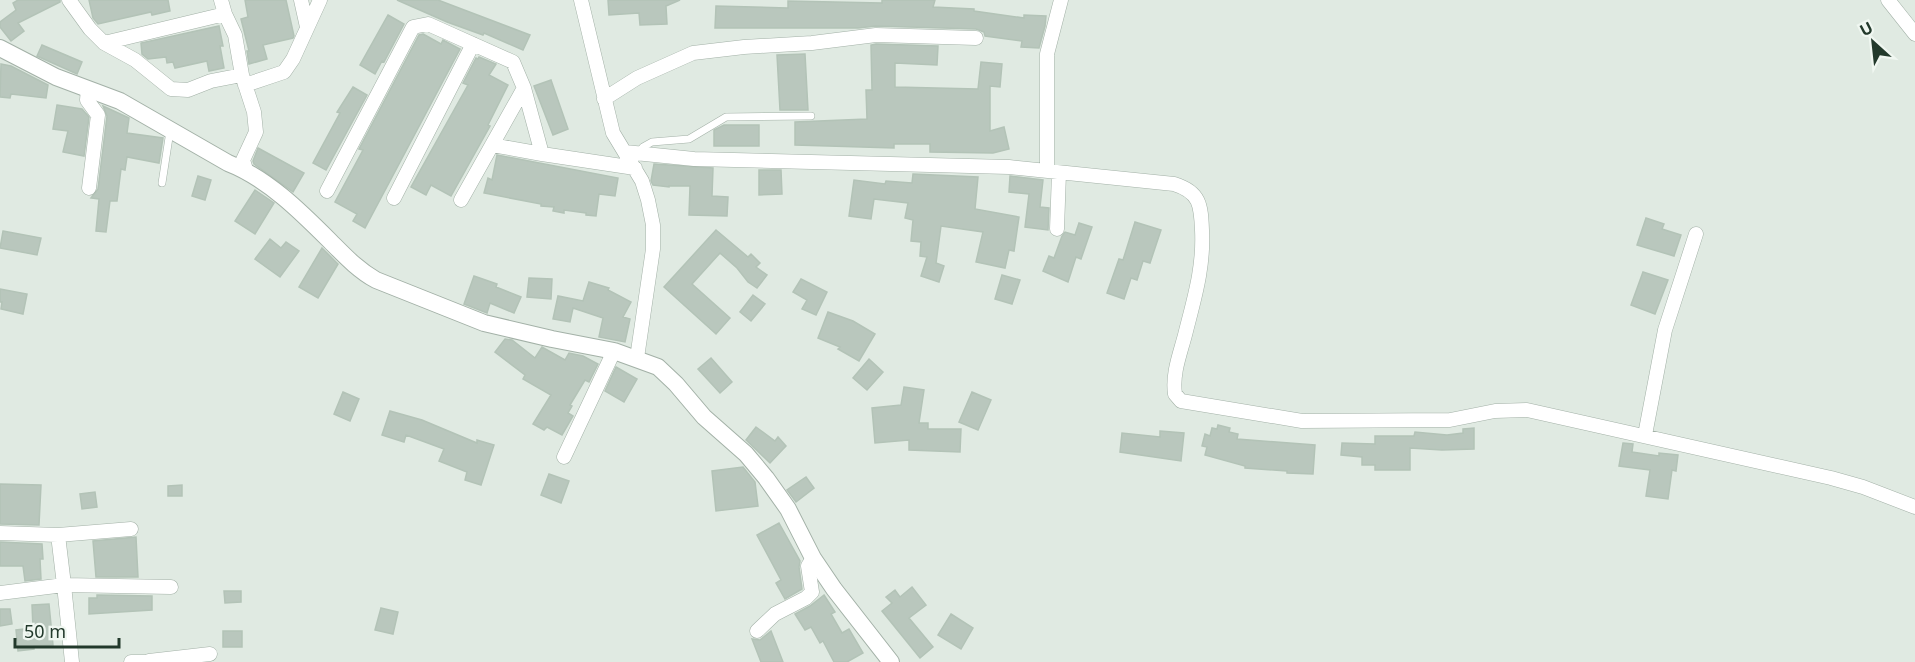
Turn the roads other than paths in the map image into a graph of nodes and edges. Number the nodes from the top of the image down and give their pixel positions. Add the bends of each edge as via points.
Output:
1 (69, 0) edge
2 (221, 0) edge
3 (301, 0) edge
4 (320, 0) edge
5 (580, 0) edge
6 (1061, 0) edge
7 (1888, 0) edge
8 (225, 14) junction
9 (307, 27) junction
10 (1915, 34) edge
11 (976, 38) dead end
12 (104, 43) junction
13 (473, 44) junction
14 (0, 48) edge
15 (244, 80) junction
16 (524, 88) junction
17 (88, 89) junction
18 (604, 99) junction
19 (811, 116) dead end
20 (170, 129) junction
21 (492, 146) junction
22 (631, 153) junction
23 (542, 154) junction
24 (634, 168) junction
25 (246, 170) junction
26 (1053, 172) junction
27 (162, 183) dead end
28 (89, 188) dead end
29 (327, 191) dead end
30 (394, 198) dead end
31 (461, 200) dead end
32 (1057, 229) dead end
33 (1696, 234) dead end
34 (614, 351) junction
35 (637, 358) junction
36 (1645, 435) junction
37 (564, 457) dead end
38 (1915, 507) edge
39 (131, 529) dead end
40 (0, 533) edge
41 (58, 535) junction
42 (813, 558) junction
43 (63, 585) junction
44 (171, 587) dead end
45 (0, 593) edge
46 (757, 632) dead end
47 (210, 654) dead end
48 (72, 662) edge
49 (132, 662) edge
50 (149, 662) edge
51 (891, 662) edge

1 - 12 street
2 - 8 street
3 - 9 street
4 - 9 street
5 - 18 street
6 - 26 street via 1047,54
7 - 10 street
8 - 12 street
8 - 15 street via 235,35
9 - 15 street via 284,72
11 - 18 street via 876,35 693,53 637,78
12 - 15 street via 135,60 171,89 188,90 211,81
13 - 16 street via 513,62
13 - 29 street via 428,24 413,27
13 - 30 street
14 - 17 street
15 - 25 street via 256,132 243,160
16 - 21 street
16 - 23 street
17 - 20 street via 120,101
17 - 28 street via 87,100 98,115
18 - 22 street via 612,133
19 - 22 lane via 726,117 689,139 652,142
20 - 25 street
20 - 27 lane
21 - 23 street
21 - 31 street
22 - 24 street
22 - 26 street via 694,159 1009,167
23 - 24 street
24 - 35 street via 648,200 652,225 652,260
25 - 34 street via 301,214 363,273 376,280 483,323
26 - 32 street
26 - 36 street via 1174,184 1187,188 1197,198 1203,252 1176,370 1175,394 1181,401 1302,421 1450,420 1517,410
33 - 36 street via 1665,330
34 - 35 street
34 - 37 street
35 - 42 street via 658,367 704,417 746,454 788,509
36 - 38 street via 1831,478
39 - 41 street
40 - 41 street
41 - 43 street
42 - 46 street via 808,566 812,592 775,614
42 - 51 street
43 - 44 street
43 - 45 street
43 - 48 street
47 - 50 street
49 - 50 street

